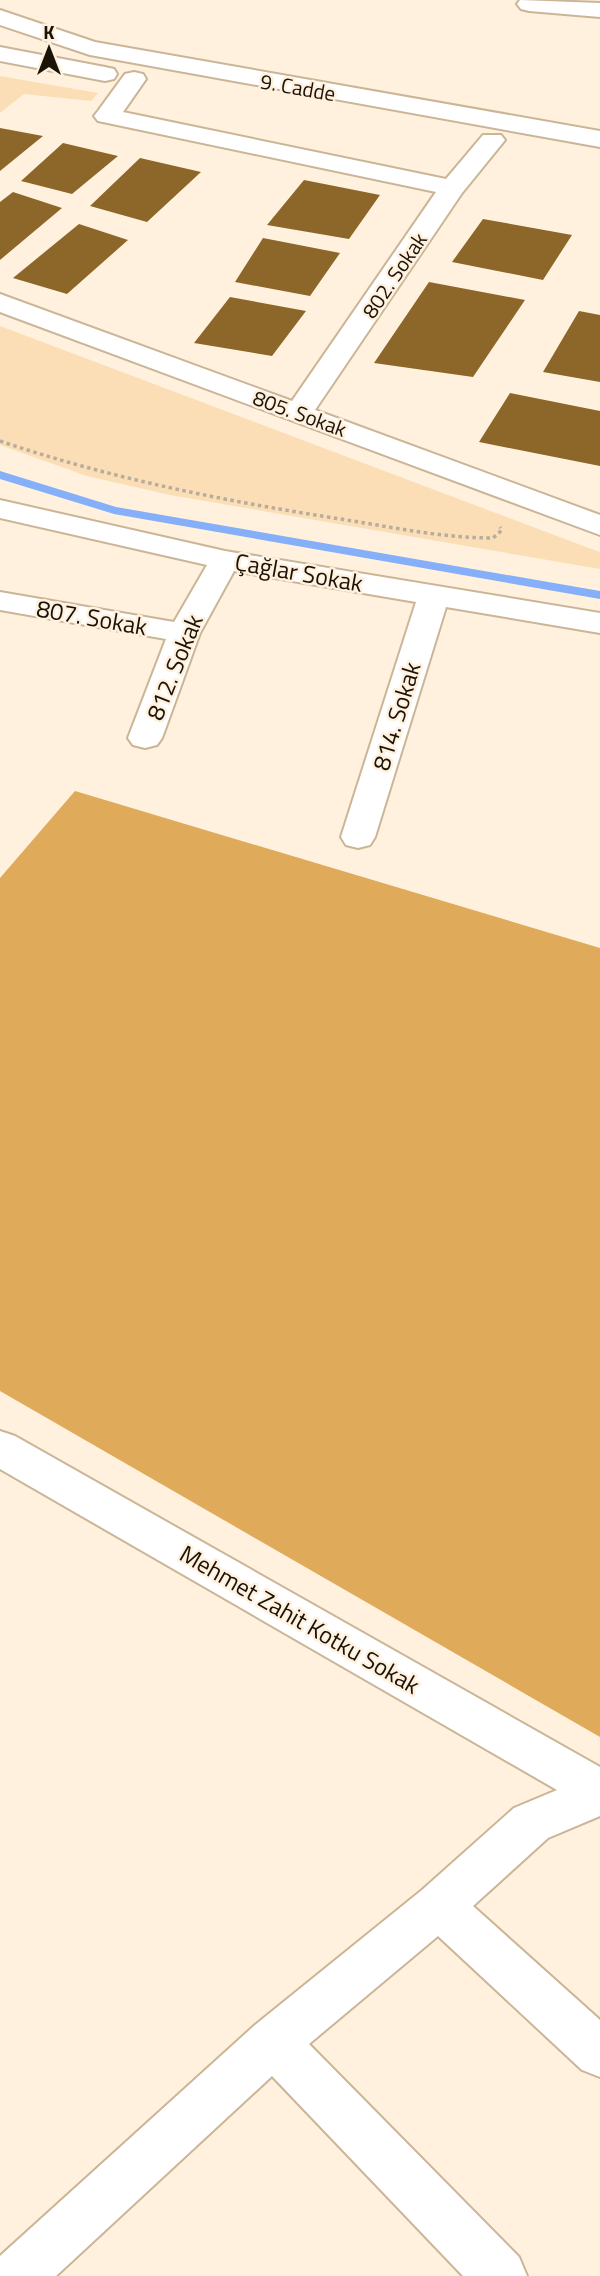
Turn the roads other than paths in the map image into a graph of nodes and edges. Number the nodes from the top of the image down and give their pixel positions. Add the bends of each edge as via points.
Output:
1 (528, 4) dead end
2 (600, 10) edge
3 (0, 17) edge
4 (0, 54) edge
5 (134, 79) junction
6 (600, 139) edge
7 (492, 140) junction
8 (600, 159) edge
9 (453, 188) junction
10 (0, 302) edge
11 (299, 412) junction
12 (0, 509) edge
13 (600, 526) edge
14 (225, 560) junction
15 (434, 596) junction
16 (0, 601) edge
17 (600, 623) edge
18 (184, 633) junction
19 (145, 738) dead end
20 (358, 837) dead end
21 (0, 1448) edge
22 (600, 1792) edge
23 (439, 1906) junction
24 (273, 2042) junction
25 (600, 2053) edge
26 (17, 2276) edge
27 (500, 2276) edge

1 - 2 street
3 - 6 street, 9. Cadde via 90,48
4 - 5 street, 9. Cadde
5 - 7 street, 9. Cadde
5 - 9 street via 107,116
7 - 8 street, 9. Cadde
7 - 9 street, 802. Sokak
9 - 11 street, 802. Sokak
10 - 11 street, 805. Sokak
11 - 13 street, 805. Sokak
12 - 14 street, Çağlar Sokak
14 - 15 street, Çağlar Sokak
14 - 18 street, 812. Sokak
15 - 17 street, Çağlar Sokak
15 - 20 street, 814. Sokak
16 - 18 street, 807. Sokak
18 - 19 street, 812. Sokak
21 - 22 street, Mehmet Zahit Kotku Sokak
22 - 23 street via 531,1823
23 - 24 street
23 - 25 street
24 - 26 street
24 - 27 street

